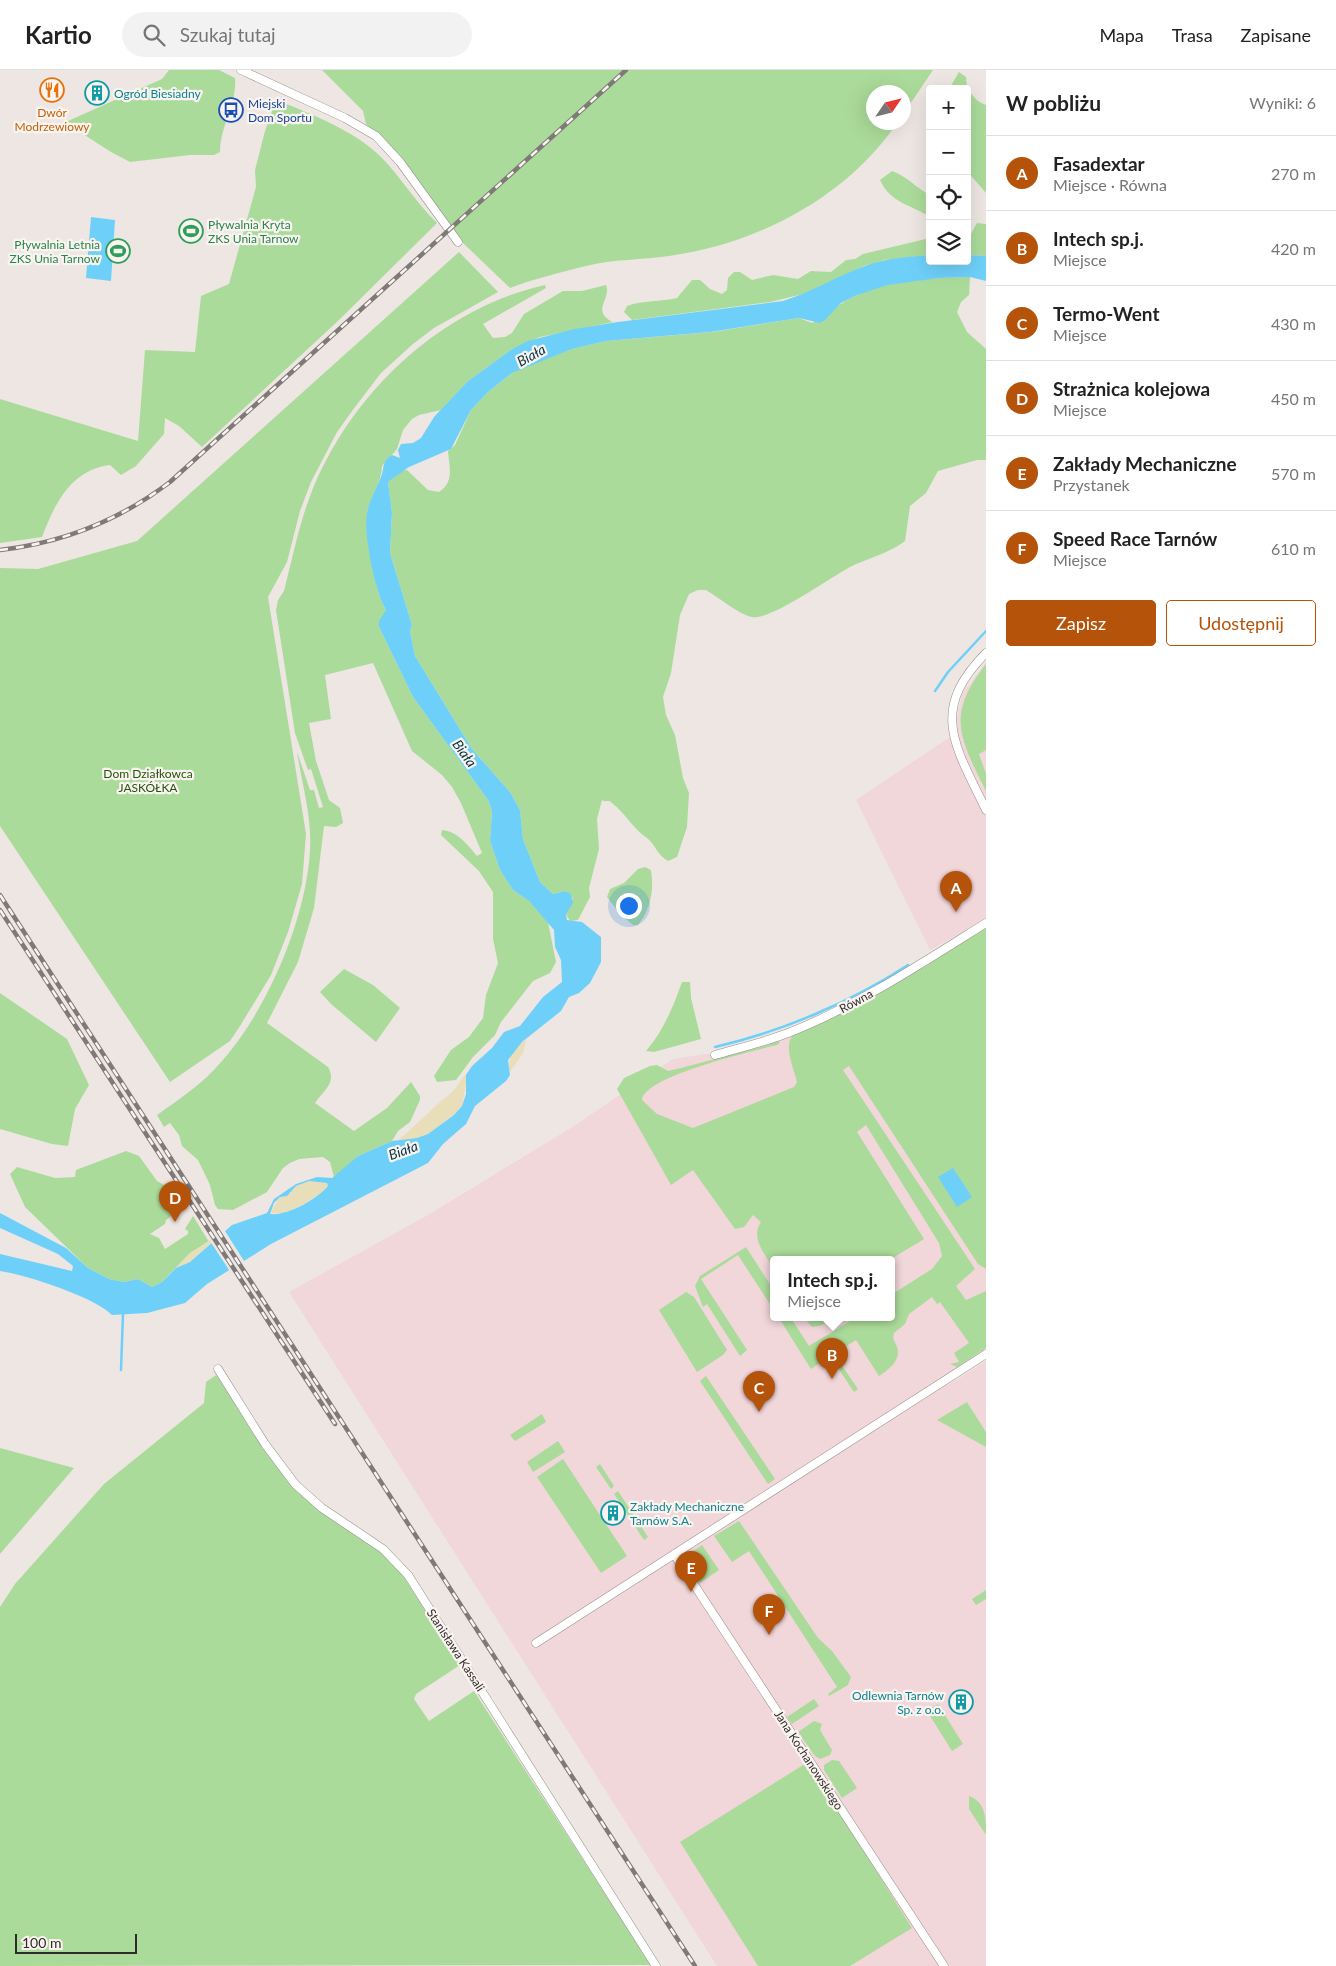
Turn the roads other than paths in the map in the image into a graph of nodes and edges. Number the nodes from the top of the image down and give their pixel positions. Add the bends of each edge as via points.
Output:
1 (241, 70) edge
2 (458, 242) dead end
3 (986, 653) edge
4 (986, 810) edge
5 (986, 923) edge
6 (715, 1055) dead end
7 (986, 1354) edge
8 (218, 1368) dead end
9 (674, 1554) junction
10 (536, 1643) dead end
11 (656, 1966) edge
12 (944, 1966) edge

1 - 2 street via 345,118 376,136 400,162
3 - 4 street via 961,683 952,708 952,721 961,758
5 - 6 street, Równa via 894,980 838,1010 788,1033
7 - 9 street
8 - 11 street, Stanisława Kassali via 265,1444 295,1484 322,1508 383,1549 408,1576
9 - 10 street
9 - 12 street, Jana Kochanowskiego

